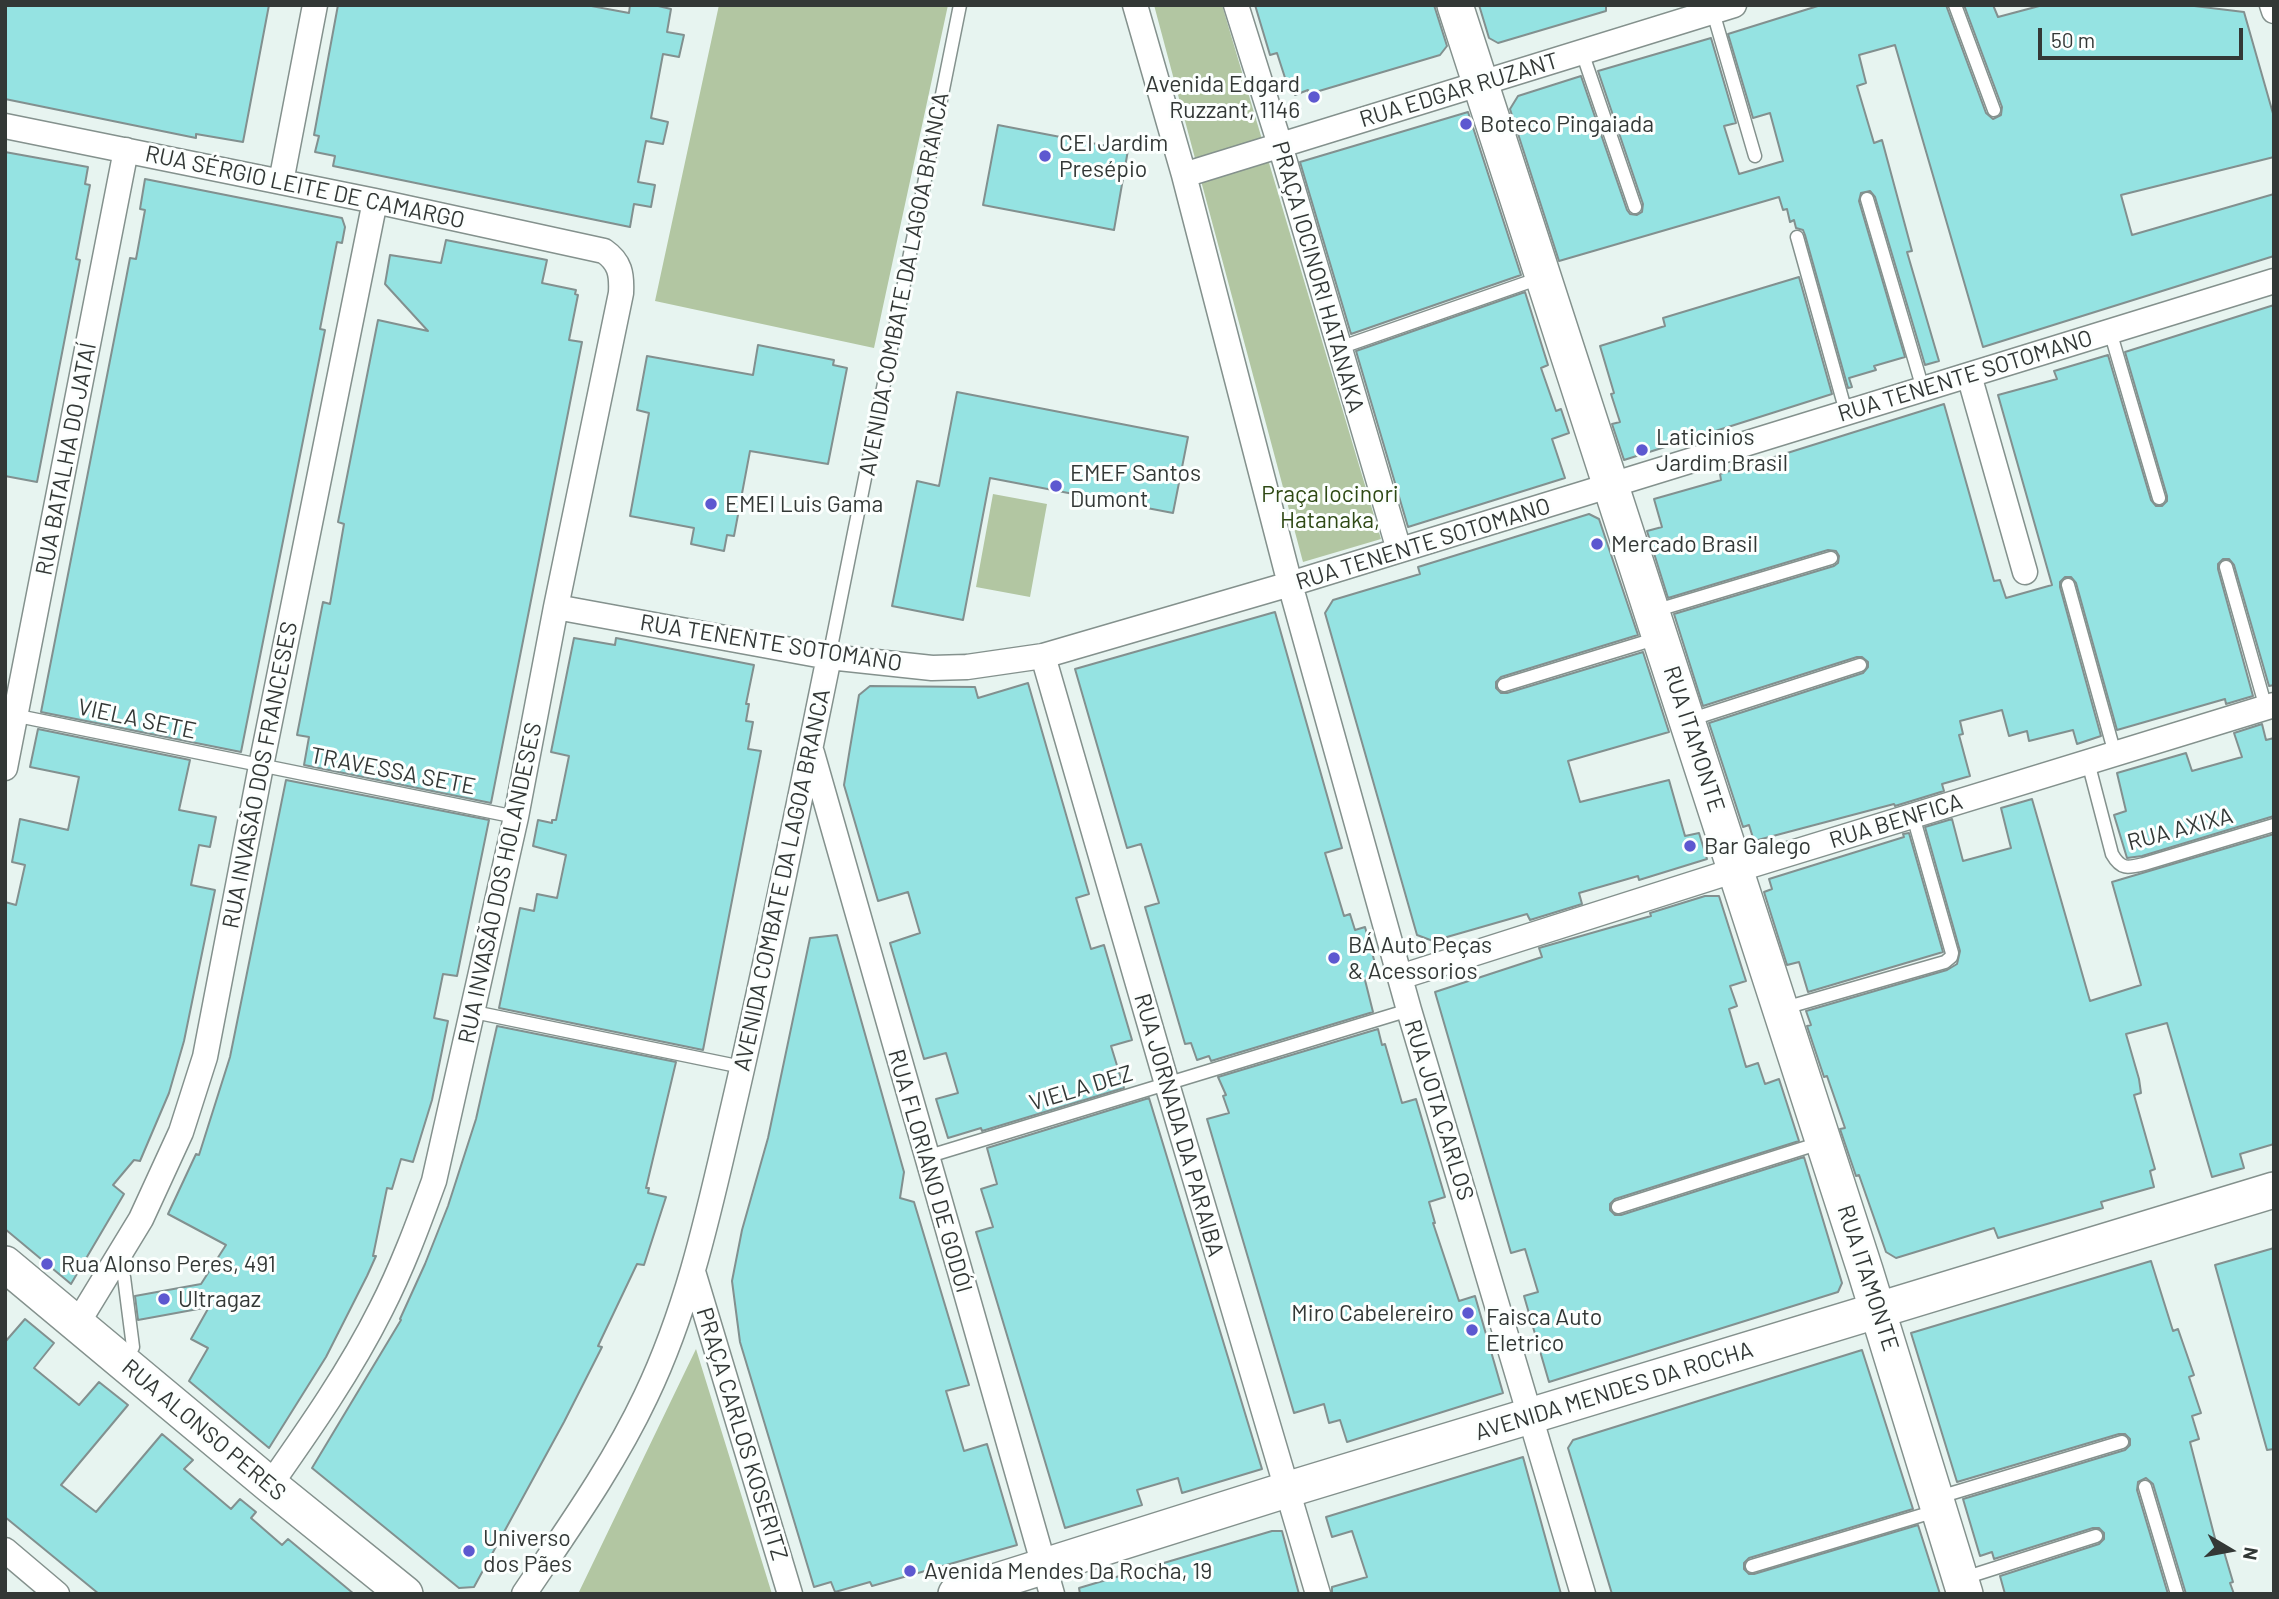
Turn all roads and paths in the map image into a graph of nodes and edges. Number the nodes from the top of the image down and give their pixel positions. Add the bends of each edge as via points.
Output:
1 (316, 5) edge
2 (960, 5) edge
3 (1135, 5) edge
4 (1236, 5) edge
5 (1455, 5) edge
6 (1955, 5) edge
7 (2272, 5) edge
8 (1723, 8) edge
9 (2274, 11) edge
10 (1582, 52) junction
11 (1480, 83) junction
12 (1994, 110) dead end
13 (5, 126) edge
14 (1280, 145) junction
15 (126, 150) junction
16 (1755, 156) dead end
17 (1184, 174) junction
18 (281, 182) junction
19 (1867, 199) dead end
20 (374, 201) junction
21 (1635, 207) dead end
22 (1797, 237) dead end
23 (604, 251) joint
24 (1543, 277) junction
25 (2274, 281) edge
26 (2110, 331) junction
27 (1339, 348) junction
28 (1969, 374) junction
29 (1923, 389) junction
30 (1846, 412) junction
31 (1610, 487) junction
32 (2159, 498) dead end
33 (1399, 550) junction
34 (1831, 558) dead end
35 (2226, 567) dead end
36 (2025, 572) dead end
37 (1290, 584) junction
38 (2068, 585) dead end
39 (556, 607) junction
40 (1658, 624) junction
41 (1043, 656) junction
42 (829, 657) junction
43 (1860, 665) dead end
44 (1504, 685) dead end
45 (2270, 707) edge
46 (10, 714) edge
47 (1688, 720) junction
48 (811, 747) junction
49 (2115, 754) junction
50 (2088, 762) junction
51 (261, 766) junction
52 (5, 768) edge
53 (1913, 816) junction
54 (516, 817) junction
55 (2274, 825) edge
56 (1736, 870) junction
57 (1400, 977) junction
58 (1781, 1009) junction
59 (1409, 1010) junction
60 (474, 1012) junction
61 (742, 1067) junction
62 (1167, 1084) junction
63 (1824, 1142) junction
64 (926, 1157) junction
65 (2274, 1190) edge
66 (1618, 1207) dead end
67 (5, 1264) edge
68 (112, 1267) junction
69 (694, 1275) junction
70 (1878, 1310) junction
71 (77, 1324) junction
72 (123, 1363) junction
73 (1530, 1416) junction
74 (2122, 1441) dead end
75 (270, 1485) junction
76 (2146, 1487) dead end
77 (1286, 1490) junction
78 (1938, 1504) junction
79 (2096, 1536) dead end
80 (5, 1550) edge
81 (1752, 1566) dead end
82 (1048, 1581) edge
83 (1961, 1589) edge
84 (57, 1594) edge
85 (405, 1594) edge
86 (524, 1594) edge
87 (790, 1594) edge
88 (956, 1594) edge
89 (1318, 1594) edge
90 (1583, 1594) edge
91 (2177, 1594) edge

1 - 18 street
2 - 42 lane, AVENIDA COMBATE DA LAGOA BRANCA
3 - 17 street
4 - 14 street, PRAÇA IOCINORI HATANAKA
5 - 11 street, RUA ITAMONTE
6 - 12 lane
7 - 9 street
8 - 10 street, RUA EDGAR RUZANT
8 - 16 lane
10 - 11 street, RUA EDGAR RUZANT
10 - 21 lane
11 - 14 street, RUA EDGAR RUZANT
11 - 24 street, RUA ITAMONTE
13 - 15 street, RUA SÉRGIO LEITE DE CAMARGO
14 - 17 street, RUA EDGAR RUZANT
14 - 27 street, PRAÇA IOCINORI HATANAKA
15 - 18 street, RUA SÉRGIO LEITE DE CAMARGO
15 - 46 street, RUA BATALHA DO JATAÍ
17 - 37 street
18 - 20 street, RUA SÉRGIO LEITE DE CAMARGO
19 - 29 lane
20 - 23 street, RUA SÉRGIO LEITE DE CAMARGO
20 - 51 street, RUA INVASÃO DOS FRANCESES
22 - 30 lane
23 - 39 street, RUA INVASÃO DOS HOLANDESES via 620,267 621,293
24 - 27 lane
24 - 31 street, RUA ITAMONTE
25 - 26 street, RUA TENENTE SOTOMANO
26 - 28 street, RUA TENENTE SOTOMANO
26 - 32 lane
27 - 33 street, PRAÇA IOCINORI HATANAKA
28 - 29 street, RUA TENENTE SOTOMANO
28 - 36 street
29 - 30 street, RUA TENENTE SOTOMANO
30 - 31 street, RUA TENENTE SOTOMANO
31 - 33 street, RUA TENENTE SOTOMANO
31 - 40 street, RUA ITAMONTE
33 - 37 street, RUA TENENTE SOTOMANO
34 - 40 lane
35 - 45 lane
37 - 41 street, RUA TENENTE SOTOMANO
37 - 57 street, RUA JOTA CARLOS
38 - 49 lane
39 - 42 street, RUA TENENTE SOTOMANO
39 - 54 street, RUA INVASÃO DOS HOLANDESES
40 - 44 lane
40 - 47 street, RUA ITAMONTE
41 - 42 street, RUA TENENTE SOTOMANO via 932,668
41 - 62 street, RUA JORNADA DA PARAIBA
42 - 48 street, AVENIDA COMBATE DA LAGOA BRANCA
43 - 47 lane
45 - 49 street, RUA BENFICA
46 - 51 lane, VIELA SETE
46 - 52 street, RUA BATALHA DO JATAÍ
47 - 56 street, RUA ITAMONTE
48 - 61 street, AVENIDA COMBATE DA LAGOA BRANCA
48 - 64 street, RUA FLORIANO DE GODÓI
49 - 50 street, RUA BENFICA
50 - 53 street, RUA BENFICA
50 - 55 lane, RUA AXIXA via 2112,853 2123,866 2144,864
51 - 54 lane, TRAVESSA SETE
51 - 68 street, RUA INVASÃO DOS FRANCESES via 205,1057 181,1132 141,1219
53 - 56 street, RUA BENFICA
53 - 58 lane via 1952,953 1949,960
54 - 60 street, RUA INVASÃO DOS HOLANDESES
56 - 57 street, RUA BENFICA
56 - 58 street, RUA ITAMONTE
57 - 59 street, RUA JOTA CARLOS
58 - 63 street, RUA ITAMONTE
59 - 62 lane, VIELA DEZ
59 - 73 street, RUA JOTA CARLOS
60 - 61 lane
60 - 75 street, RUA INVASÃO DOS HOLANDESES via 434,1181 414,1238 380,1311 333,1393
61 - 69 street, AVENIDA COMBATE DA LAGOA BRANCA
62 - 64 lane, VIELA DEZ
62 - 77 street, RUA JORNADA DA PARAIBA
63 - 66 lane
63 - 70 street, RUA ITAMONTE
64 - 82 street, RUA FLORIANO DE GODÓI
65 - 70 street, AVENIDA MENDES DA ROCHA
67 - 71 street, RUA ALONSO PERES
68 - 71 street, RUA INVASÃO DOS FRANCESES
68 - 72 lane via 124,1277 133,1347
69 - 86 street, AVENIDA COMBATE DA LAGOA BRANCA via 646,1396 594,1489
69 - 87 street, PRAÇA CARLOS KOSERITZ
70 - 73 street, AVENIDA MENDES DA ROCHA
70 - 78 street, RUA ITAMONTE
71 - 72 street, RUA ALONSO PERES
72 - 75 street, RUA ALONSO PERES
73 - 77 street, AVENIDA MENDES DA ROCHA
73 - 90 street, RUA JOTA CARLOS
74 - 78 lane
75 - 85 street, RUA ALONSO PERES
76 - 91 lane
77 - 82 street, AVENIDA MENDES DA ROCHA
77 - 89 street, RUA JORNADA DA PARAIBA
78 - 81 lane
78 - 83 street, RUA ITAMONTE
79 - 83 lane
80 - 84 street
82 - 88 street, AVENIDA MENDES DA ROCHA

